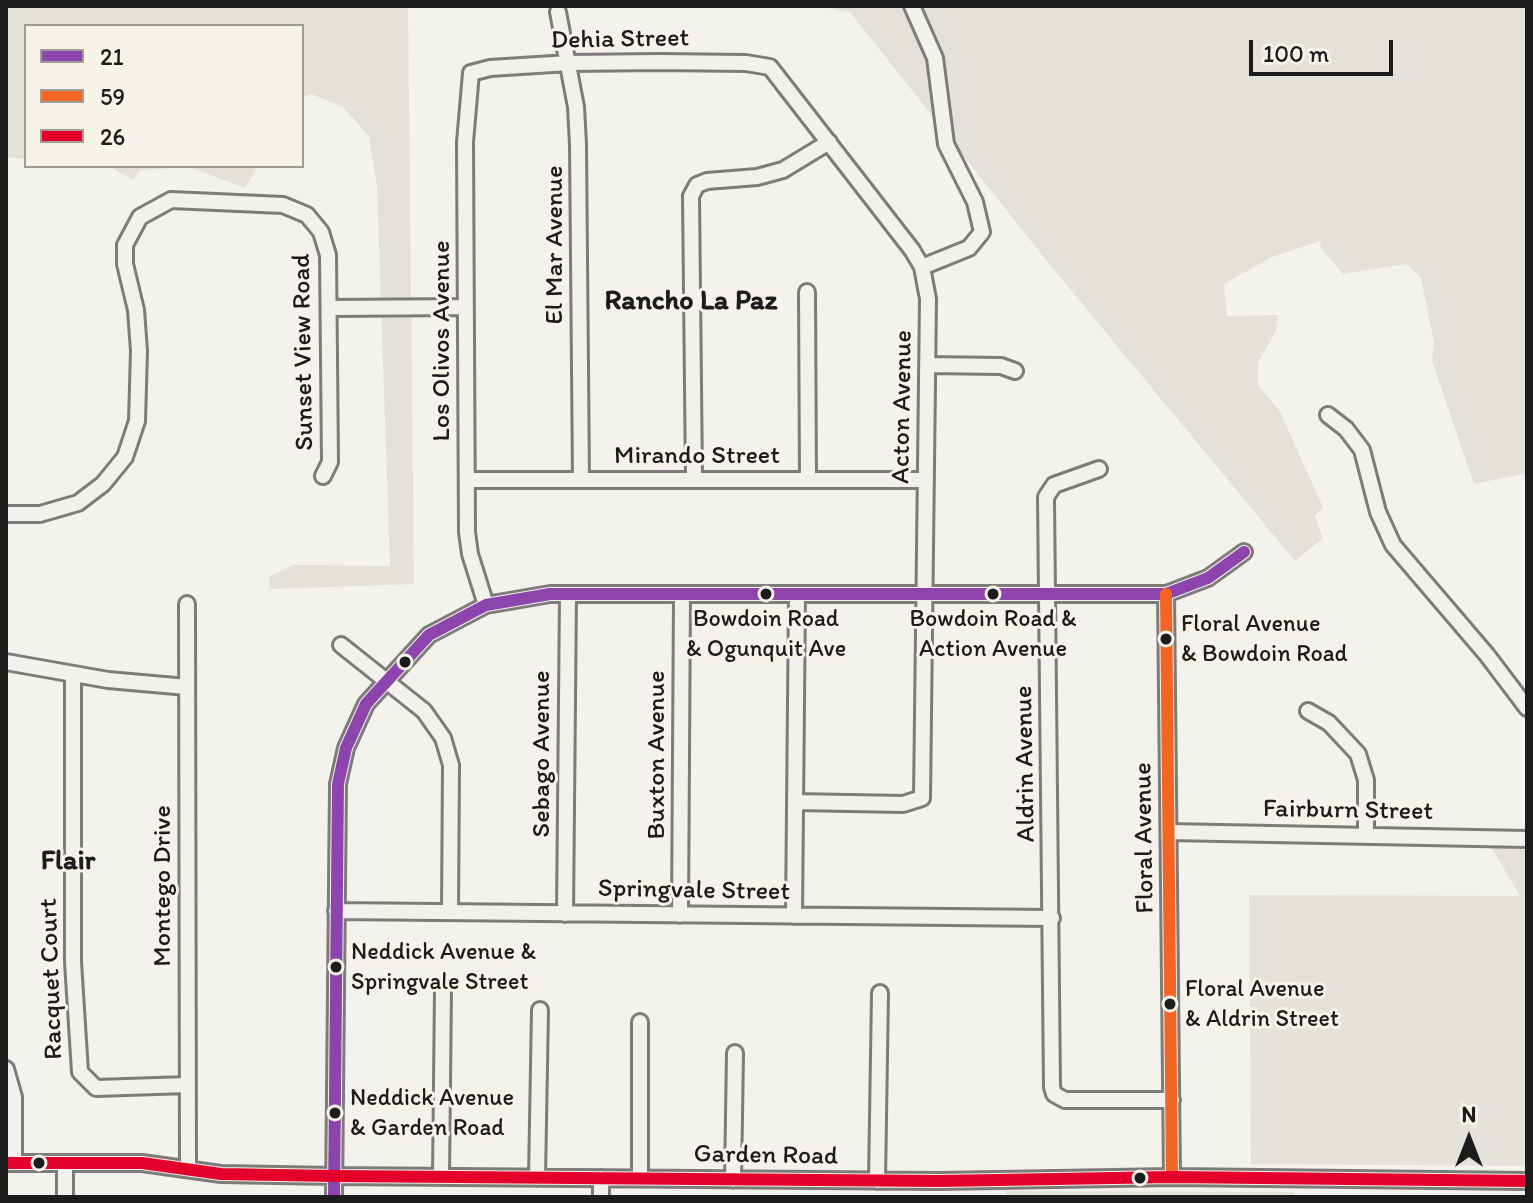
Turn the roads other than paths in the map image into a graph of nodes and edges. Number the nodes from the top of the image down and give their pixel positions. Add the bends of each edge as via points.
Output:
1 (912, 6) edge
2 (558, 12) dead end
3 (569, 63) junction
4 (770, 67) joint
5 (471, 73) joint
6 (829, 142) junction
7 (922, 267) junction
8 (807, 292) dead end
9 (466, 307) junction
10 (329, 308) junction
11 (927, 365) junction
12 (1015, 371) dead end
13 (1328, 415) dead end
14 (1099, 469) dead end
15 (323, 476) dead end
16 (467, 480) junction
17 (581, 480) junction
18 (694, 480) junction
19 (808, 480) junction
20 (926, 480) junction
21 (6, 514) edge
22 (1244, 552) dead end
23 (568, 594) junction
24 (1166, 594) junction
25 (682, 595) junction
26 (1049, 595) junction
27 (797, 596) junction
28 (925, 596) junction
29 (187, 604) dead end
30 (486, 605) junction
31 (341, 645) dead end
32 (6, 662) edge
33 (73, 674) junction
34 (384, 680) junction
35 (187, 687) junction
36 (1527, 708) edge
37 (1308, 711) dead end
38 (795, 802) junction
39 (1169, 832) junction
40 (1366, 836) junction
41 (1527, 839) edge
42 (336, 911) junction
43 (450, 912) junction
44 (565, 914) junction
45 (680, 915) junction
46 (794, 916) junction
47 (1052, 918) junction
48 (443, 989) dead end
49 (880, 993) dead end
50 (540, 1010) dead end
51 (640, 1022) dead end
52 (735, 1053) dead end
53 (6, 1069) edge
54 (187, 1085) junction
55 (1172, 1100) junction
56 (10, 1163) edge
57 (65, 1163) junction
58 (188, 1168) junction
59 (334, 1176) junction
60 (441, 1176) junction
61 (1172, 1177) junction
62 (537, 1178) junction
63 (601, 1178) junction
64 (640, 1179) junction
65 (733, 1180) junction
66 (877, 1181) junction
67 (939, 1181) junction
68 (1527, 1181) edge
69 (65, 1197) edge
70 (334, 1197) edge
71 (601, 1197) edge
72 (939, 1197) edge

1 - 7 street via 935,58 946,144 982,225 969,248
2 - 3 street, El Mar Avenue
3 - 4 street, Dehia Street
3 - 5 street, Dehia Street
3 - 17 street, El Mar Avenue via 578,144
4 - 6 street, Acton Avenue
5 - 9 street, Los Olivos Avenue via 465,142
6 - 7 street, Acton Avenue
6 - 18 street via 783,170 707,181 691,196
7 - 11 street, Acton Avenue via 928,299
8 - 19 street
9 - 10 street
9 - 16 street, Los Olivos Avenue
10 - 15 street, Sunset View Road via 330,462
10 - 21 street, Sunset View Road via 327,248 307,215 283,205 180,200 145,212 127,239 125,256 136,310 139,372 136,429 125,457 78,503 40,514
11 - 12 street via 1001,366
11 - 20 street, Acton Avenue
13 - 36 street via 1362,450 1378,512 1393,545
14 - 26 street, Aldrin Avenue via 1049,488
16 - 17 street, Mirando Street
16 - 30 street, Los Olivos Avenue via 468,543
17 - 18 street, Mirando Street
18 - 19 street, Mirando Street
19 - 20 street, Mirando Street
20 - 28 street, Acton Avenue
22 - 24 street via 1208,578
23 - 25 street
23 - 30 street
23 - 44 street, Sebago Avenue
24 - 26 street
24 - 39 street, Floral Avenue
25 - 27 street
25 - 45 street, Buxton Avenue
26 - 28 street
26 - 47 street, Aldrin Avenue
27 - 28 street
27 - 38 street
28 - 38 street, Acton Avenue via 922,798 903,804
29 - 35 street, Montego Drive
30 - 34 street via 429,635
31 - 34 street
32 - 33 street
33 - 35 street
33 - 54 street, Racquet Court via 73,987 80,1072 96,1088
34 - 42 street via 357,722 340,770
34 - 43 street via 424,711 448,751
35 - 54 street, Montego Drive
37 - 40 street via 1329,723 1358,754 1366,780
38 - 46 street
39 - 40 street, Fairburn Street
39 - 55 street, Floral Avenue
40 - 41 street, Fairburn Street
42 - 43 street, Springvale Street
42 - 59 street
43 - 44 street, Springvale Street
44 - 45 street, Springvale Street
45 - 46 street, Springvale Street
46 - 47 street, Springvale Street
47 - 55 street, Aldrin Avenue via 1054,1094 1065,1100
48 - 60 street
49 - 66 street
50 - 62 street
51 - 64 street
52 - 65 street
53 - 56 street via 14,1097
54 - 58 street, Montego Drive
55 - 61 street, Floral Avenue
56 - 57 street, Garden Road
57 - 58 street, Garden Road
57 - 69 street
58 - 59 street, Garden Road via 221,1174
59 - 60 street, Garden Road
59 - 70 street
60 - 62 street, Garden Road
61 - 67 street, Garden Road
61 - 68 street, Garden Road
62 - 63 street, Garden Road
63 - 64 street, Garden Road
63 - 71 street
64 - 65 street, Garden Road
65 - 66 street, Garden Road
66 - 67 street, Garden Road
67 - 72 street

